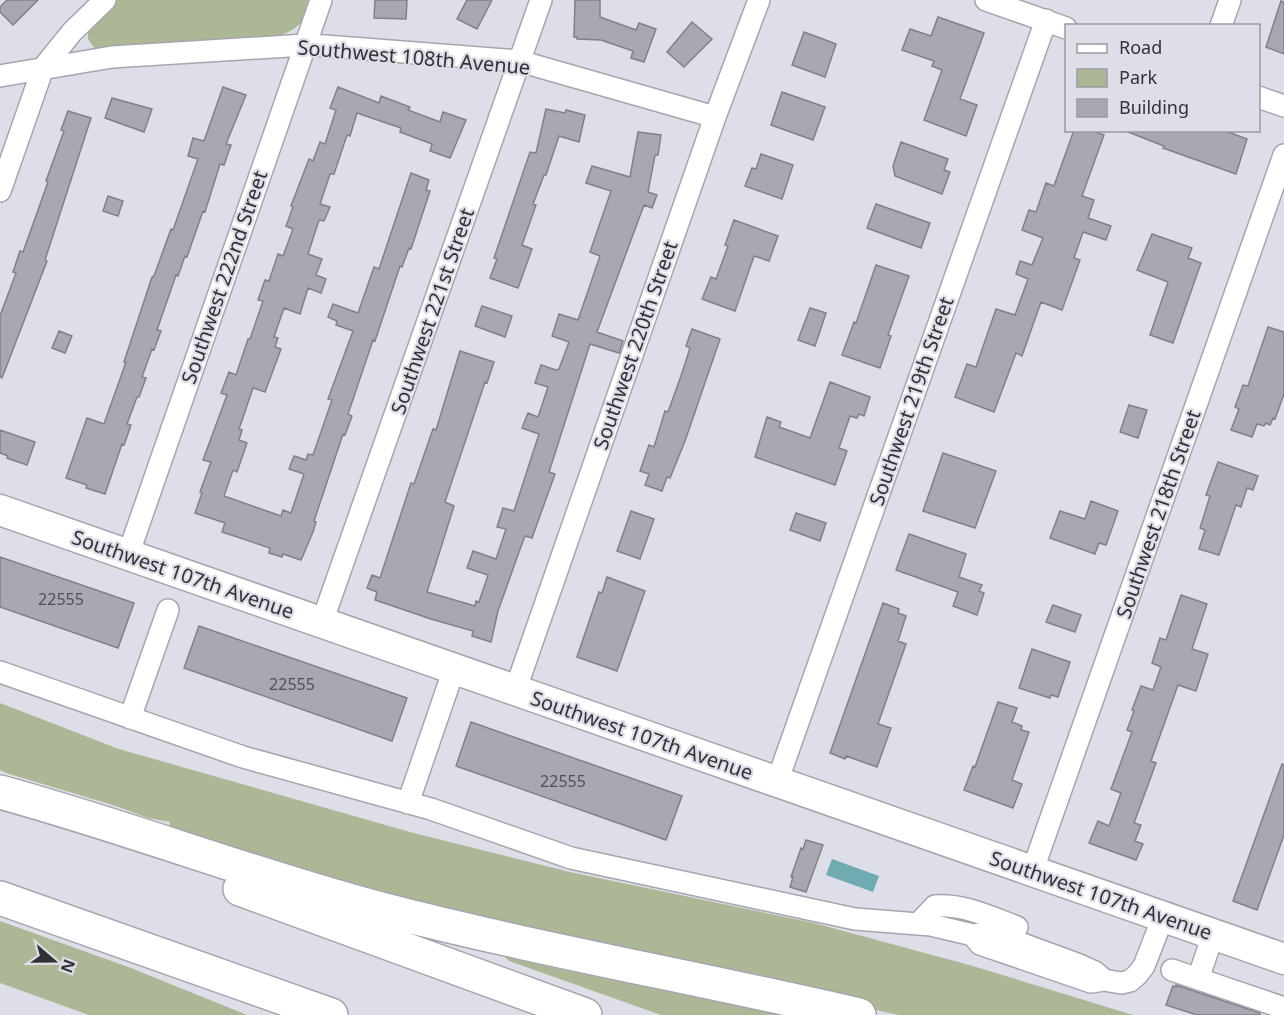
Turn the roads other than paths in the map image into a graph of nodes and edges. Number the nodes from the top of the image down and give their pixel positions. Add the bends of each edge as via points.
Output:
1 (105, 0) edge
2 (321, 0) edge
3 (541, 0) edge
4 (759, 0) edge
5 (986, 0) edge
6 (1230, 0) edge
7 (1046, 20) junction
8 (1222, 24) edge
9 (1065, 28) edge
10 (305, 45) junction
11 (519, 62) junction
12 (43, 68) junction
13 (0, 76) edge
14 (1260, 98) edge
15 (1284, 106) edge
16 (715, 117) junction
17 (1284, 155) edge
18 (0, 191) edge
19 (0, 510) edge
20 (128, 555) junction
21 (168, 610) dead end
22 (322, 622) junction
23 (454, 669) junction
24 (0, 672) edge
25 (515, 691) junction
26 (130, 718) junction
27 (777, 782) junction
28 (0, 792) edge
29 (0, 802) edge
30 (408, 803) junction
31 (1032, 872) junction
32 (0, 898) edge
33 (1163, 917) junction
34 (918, 924) junction
35 (1214, 934) junction
36 (973, 935) junction
37 (1284, 959) edge
38 (1086, 968) junction
39 (1172, 970) dead end
40 (1198, 979) junction
41 (1104, 980) junction
42 (254, 988) junction
43 (1284, 1008) edge
44 (284, 1015) edge
45 (331, 1015) edge
46 (585, 1015) edge
47 (859, 1015) edge

1 - 12 street
2 - 10 street, Southwest 222nd Street
3 - 11 street, Southwest 221st Street
4 - 16 street, Southwest 220th Street
5 - 7 street
6 - 8 street
7 - 9 street
7 - 27 street, Southwest 219th Street
10 - 11 street, Southwest 108th Avenue
10 - 12 street, Southwest 108th Avenue via 112,57
10 - 20 street, Southwest 222nd Street
11 - 16 street, Southwest 108th Avenue
11 - 22 street, Southwest 221st Street
12 - 13 street, Southwest 108th Avenue
12 - 18 street
14 - 15 street
16 - 25 street, Southwest 220th Street
17 - 31 street, Southwest 218th Street
19 - 20 street, Southwest 107th Avenue
20 - 22 street, Southwest 107th Avenue
21 - 26 street
22 - 23 street, Southwest 107th Avenue
23 - 25 street, Southwest 107th Avenue
23 - 30 street
24 - 26 street
25 - 27 street, Southwest 107th Avenue
26 - 30 street via 265,764
27 - 31 street, Southwest 107th Avenue
28 - 47 highway via 388,911
29 - 46 highway
30 - 34 street via 605,867 855,919
31 - 33 street, Southwest 107th Avenue
32 - 42 highway
33 - 35 street, Southwest 107th Avenue
33 - 41 street via 1149,956 1137,975 1121,983
34 - 36 street
34 - 38 street via 935,906 965,908 1082,950
35 - 37 street, Southwest 107th Avenue
35 - 40 street
36 - 38 street via 990,932
36 - 41 street via 980,944 1001,952 1091,982
38 - 41 street
39 - 40 street
40 - 43 street
42 - 44 highway
42 - 45 highway

